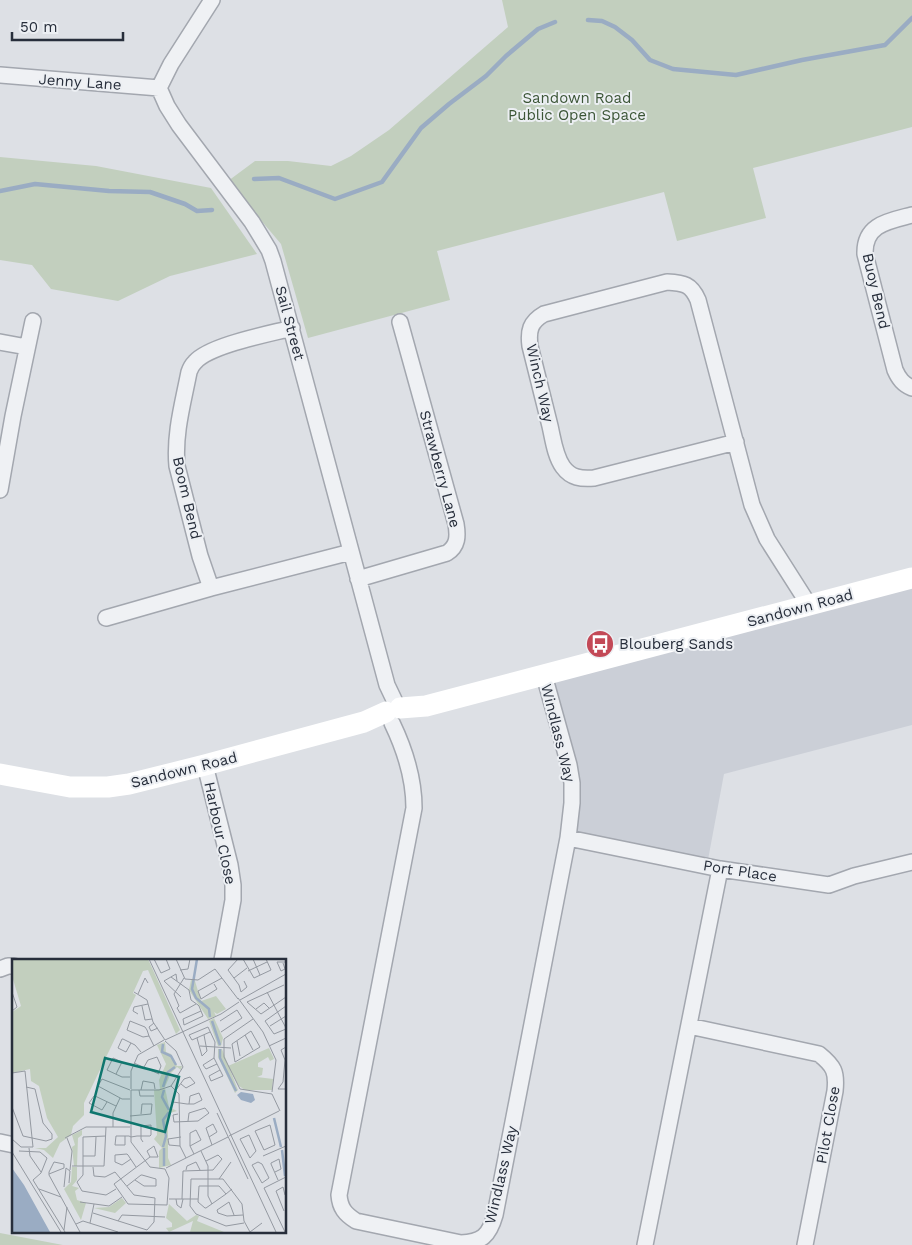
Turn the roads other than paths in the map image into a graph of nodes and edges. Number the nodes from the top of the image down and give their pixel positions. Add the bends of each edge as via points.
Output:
1 (210, 1) edge
2 (0, 75) edge
3 (159, 88) junction
4 (912, 215) edge
5 (33, 321) dead end
6 (400, 322) dead end
7 (292, 328) junction
8 (0, 342) edge
9 (27, 347) junction
10 (912, 388) edge
11 (7, 415) edge
12 (736, 442) junction
13 (2, 459) edge
14 (0, 490) edge
15 (351, 552) junction
16 (358, 578) junction
17 (912, 578) edge
18 (211, 588) junction
19 (810, 605) junction
20 (106, 618) dead end
21 (544, 675) junction
22 (394, 714) junction
23 (205, 765) junction
24 (0, 774) edge
25 (568, 838) junction
26 (912, 862) edge
27 (720, 869) junction
28 (222, 959) edge
29 (12, 966) edge
30 (0, 969) edge
31 (689, 1026) junction
32 (645, 1245) edge
33 (805, 1245) edge

1 - 3 street
2 - 3 street, Jenny Lane
3 - 7 street, Sail Street via 179,126 252,222 269,250
4 - 10 street, Buoy Bend via 876,227 865,246 895,370 898,378
5 - 9 street
6 - 16 street, Strawberry Lane via 457,536 452,550 447,553
7 - 15 street, Sail Street
7 - 18 street, Boom Bend via 212,351 194,362 188,372 176,439 177,466
8 - 9 street
9 - 11 street
11 - 13 street
12 - 12 street, Winch Way via 698,300 694,290 688,286 667,282 544,314 534,321 530,346 556,450 563,466 576,477 594,478
12 - 19 street, Winch Way via 752,505 767,540
13 - 14 street
15 - 16 street, Sail Street
15 - 18 street
16 - 22 street, Sail Street
17 - 19 street, Sandown Road
18 - 20 street
19 - 21 street, Sandown Road
21 - 22 street, Sandown Road
21 - 25 street, Windlass Way via 572,783
22 - 23 street, Sandown Road
22 - 25 street, Windlass Way via 412,780 414,808 339,1195 342,1210 356,1221 460,1243 472,1242 492,1227
23 - 24 street, Sandown Road via 108,787 70,787
23 - 28 street, Harbour Close via 233,885
25 - 27 street, Port Place
26 - 27 street, Port Place via 829,885
27 - 31 street
29 - 30 street
31 - 32 street
31 - 33 street, Pilot Close via 819,1054 833,1067 835,1091

